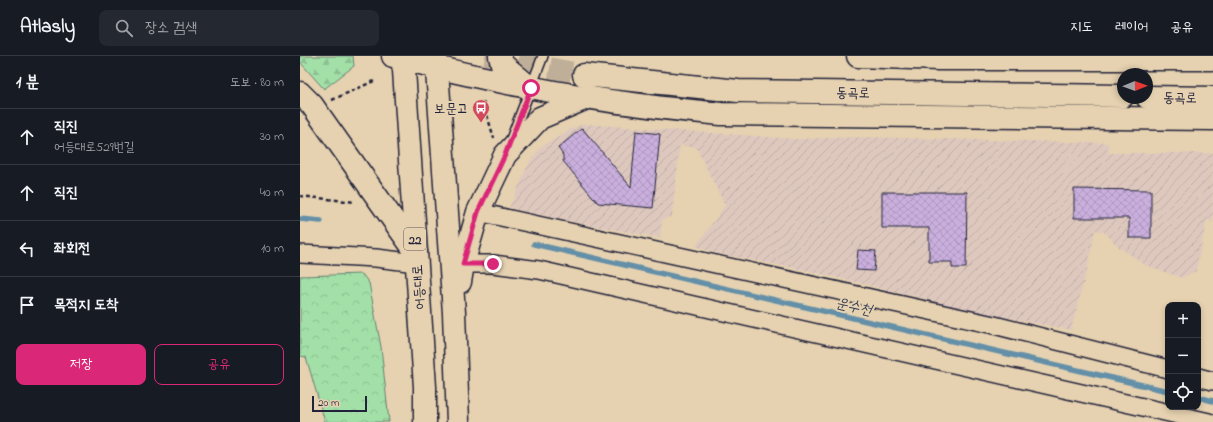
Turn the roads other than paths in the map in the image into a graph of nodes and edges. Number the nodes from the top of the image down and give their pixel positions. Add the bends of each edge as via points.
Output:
1 (500, 56) edge
2 (543, 56) edge
3 (858, 56) edge
4 (398, 57) edge
5 (1213, 59) edge
6 (437, 62) edge
7 (584, 75) tunnel mouth
8 (531, 88) junction
9 (300, 93) edge
10 (1117, 96) edge
11 (589, 97) junction
12 (1153, 97) edge
13 (1213, 98) edge
14 (1213, 119) edge
15 (500, 148) junction
16 (478, 212) junction
17 (300, 254) edge
18 (416, 258) junction
19 (463, 264) junction
20 (454, 313) junction
21 (1165, 368) edge
22 (1201, 378) edge
23 (1213, 380) edge
24 (425, 422) edge
25 (458, 422) edge
26 (1209, 422) edge

1 - 8 main road via 502,64
2 - 8 lane
3 - 5 main road via 938,59
4 - 6 main road
4 - 18 main road, 어등대로 / 22 via 404,70
6 - 8 main road
6 - 20 main road
7 - 10 main road, 동곡로 via 738,91
8 - 11 main road
8 - 15 lane
9 - 18 main road via 312,105
11 - 14 main road via 654,108 721,114
11 - 15 main road via 540,118
12 - 13 main road, 동곡로
15 - 16 main road
16 - 19 main road
16 - 21 street via 994,325
17 - 18 street
18 - 24 main road, 어등대로 / 22
19 - 20 main road
19 - 26 street via 493,264 539,270
20 - 25 main road
22 - 23 street

